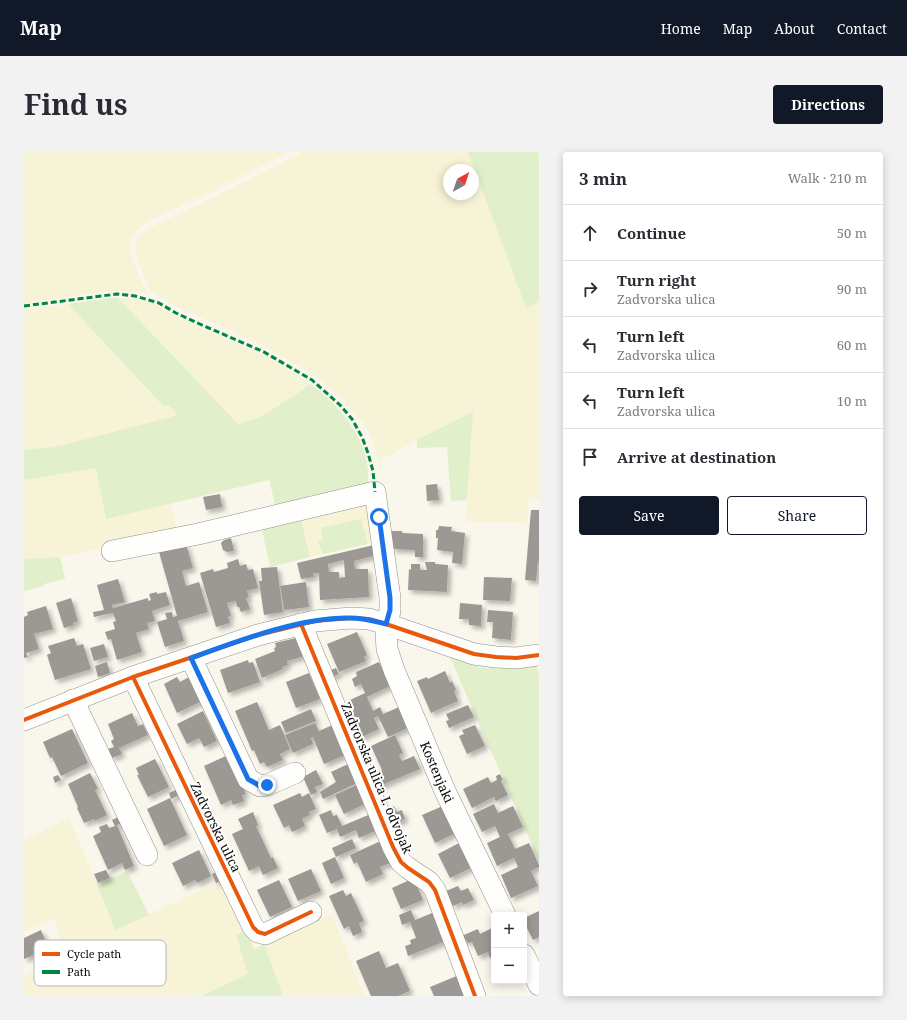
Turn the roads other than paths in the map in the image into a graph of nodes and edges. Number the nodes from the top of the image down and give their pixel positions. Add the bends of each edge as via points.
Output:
1 (112, 551) dead end
2 (301, 624) junction
3 (386, 624) junction
4 (539, 655) edge
5 (191, 658) junction
6 (133, 677) junction
7 (73, 700) junction
8 (24, 720) edge
9 (295, 773) dead end
10 (147, 855) dead end
11 (311, 912) dead end
12 (504, 912) edge
13 (527, 961) edge
14 (539, 985) edge
15 (475, 996) edge

1 - 3 street, Kostenjaki via 198,534 375,492 390,598
2 - 3 street via 315,620 351,618 369,619
2 - 5 street via 258,635
2 - 15 street, Zadvorska ulica I. odvojak via 393,847 401,862 429,882 435,890
3 - 4 street via 474,654 516,658
3 - 12 street, Kostenjaki via 387,650 394,670 445,791
5 - 6 street
5 - 9 street via 248,779 260,786
6 - 7 street
6 - 11 street, Zadvorska ulica via 253,927 265,934
7 - 8 street
7 - 10 street
13 - 14 street

